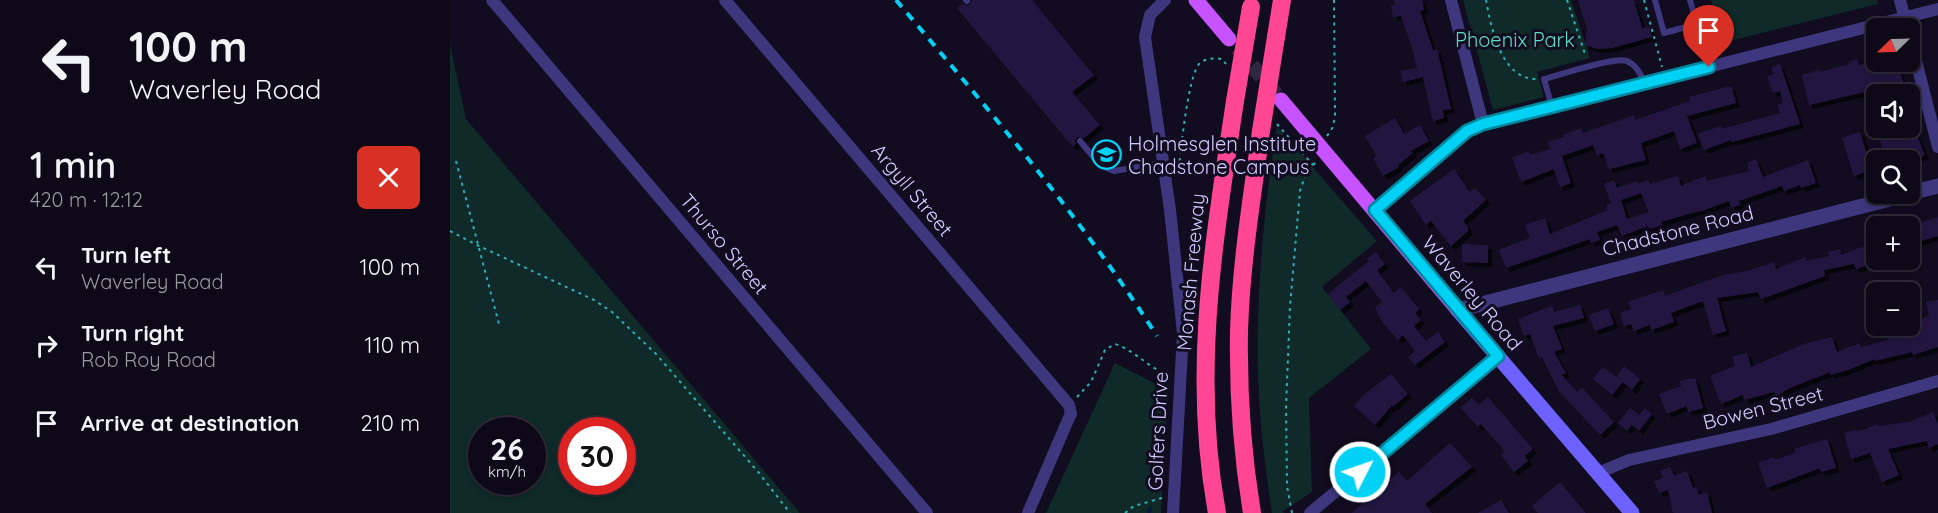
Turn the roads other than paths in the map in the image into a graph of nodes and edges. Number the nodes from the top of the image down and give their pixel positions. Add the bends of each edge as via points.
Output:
1 (492, 0) edge
2 (725, 0) edge
3 (1165, 0) edge
4 (1196, 0) edge
5 (1282, 0) edge
6 (1451, 0) edge
7 (1655, 0) edge
8 (1690, 0) edge
9 (1900, 0) edge
10 (1251, 3) edge
11 (1938, 9) edge
12 (1905, 18) edge
13 (1917, 18) edge
14 (1697, 24) junction
15 (1866, 32) edge
16 (1230, 39) tunnel mouth
17 (1709, 67) junction
18 (1919, 72) edge
19 (1644, 84) junction
20 (1281, 100) tunnel mouth
21 (1552, 107) junction
22 (1483, 124) junction
23 (1080, 141) dead end
24 (1938, 147) edge
25 (1162, 163) junction
26 (1938, 186) edge
27 (1920, 190) edge
28 (1867, 204) edge
29 (1375, 210) junction
30 (1458, 310) junction
31 (1498, 356) junction
32 (1938, 381) edge
33 (1598, 473) junction
34 (927, 513) edge
35 (1028, 513) edge
36 (1173, 513) edge
37 (1217, 513) edge
38 (1252, 513) edge
39 (1310, 513) edge
40 (1631, 513) edge

1 - 34 street, Thurso Street
2 - 35 street, Argyll Street via 1069,405 1071,414
3 - 25 street, Golfers Drive via 1150,15 1145,37
4 - 16 main road
5 - 38 highway, bridge via 1269,127 1245,254 1239,329 1241,415
6 - 22 street
7 - 14 lane via 1664,33
8 - 14 lane
9 - 12 street
10 - 37 highway, Monash Freeway, bridge via 1213,243 1206,328 1207,420
11 - 13 street
14 - 17 lane
15 - 17 street
17 - 19 street
18 - 24 street
19 - 21 street
19 - 21 lane via 1636,67 1618,59 1544,79
20 - 29 main road, Waverley Road
21 - 22 street
22 - 29 street via 1467,131
23 - 25 lane via 1100,165 1114,171
25 - 36 street, Golfers Drive via 1182,333
26 - 27 street, Chadstone Road
28 - 30 street, Chadstone Road
29 - 30 main road, Waverley Road
30 - 31 main road, Waverley Road
31 - 33 main road, Waverley Road
31 - 39 street
32 - 33 street, Bowen Street via 1771,429 1629,460
33 - 40 main road, Waverley Road

